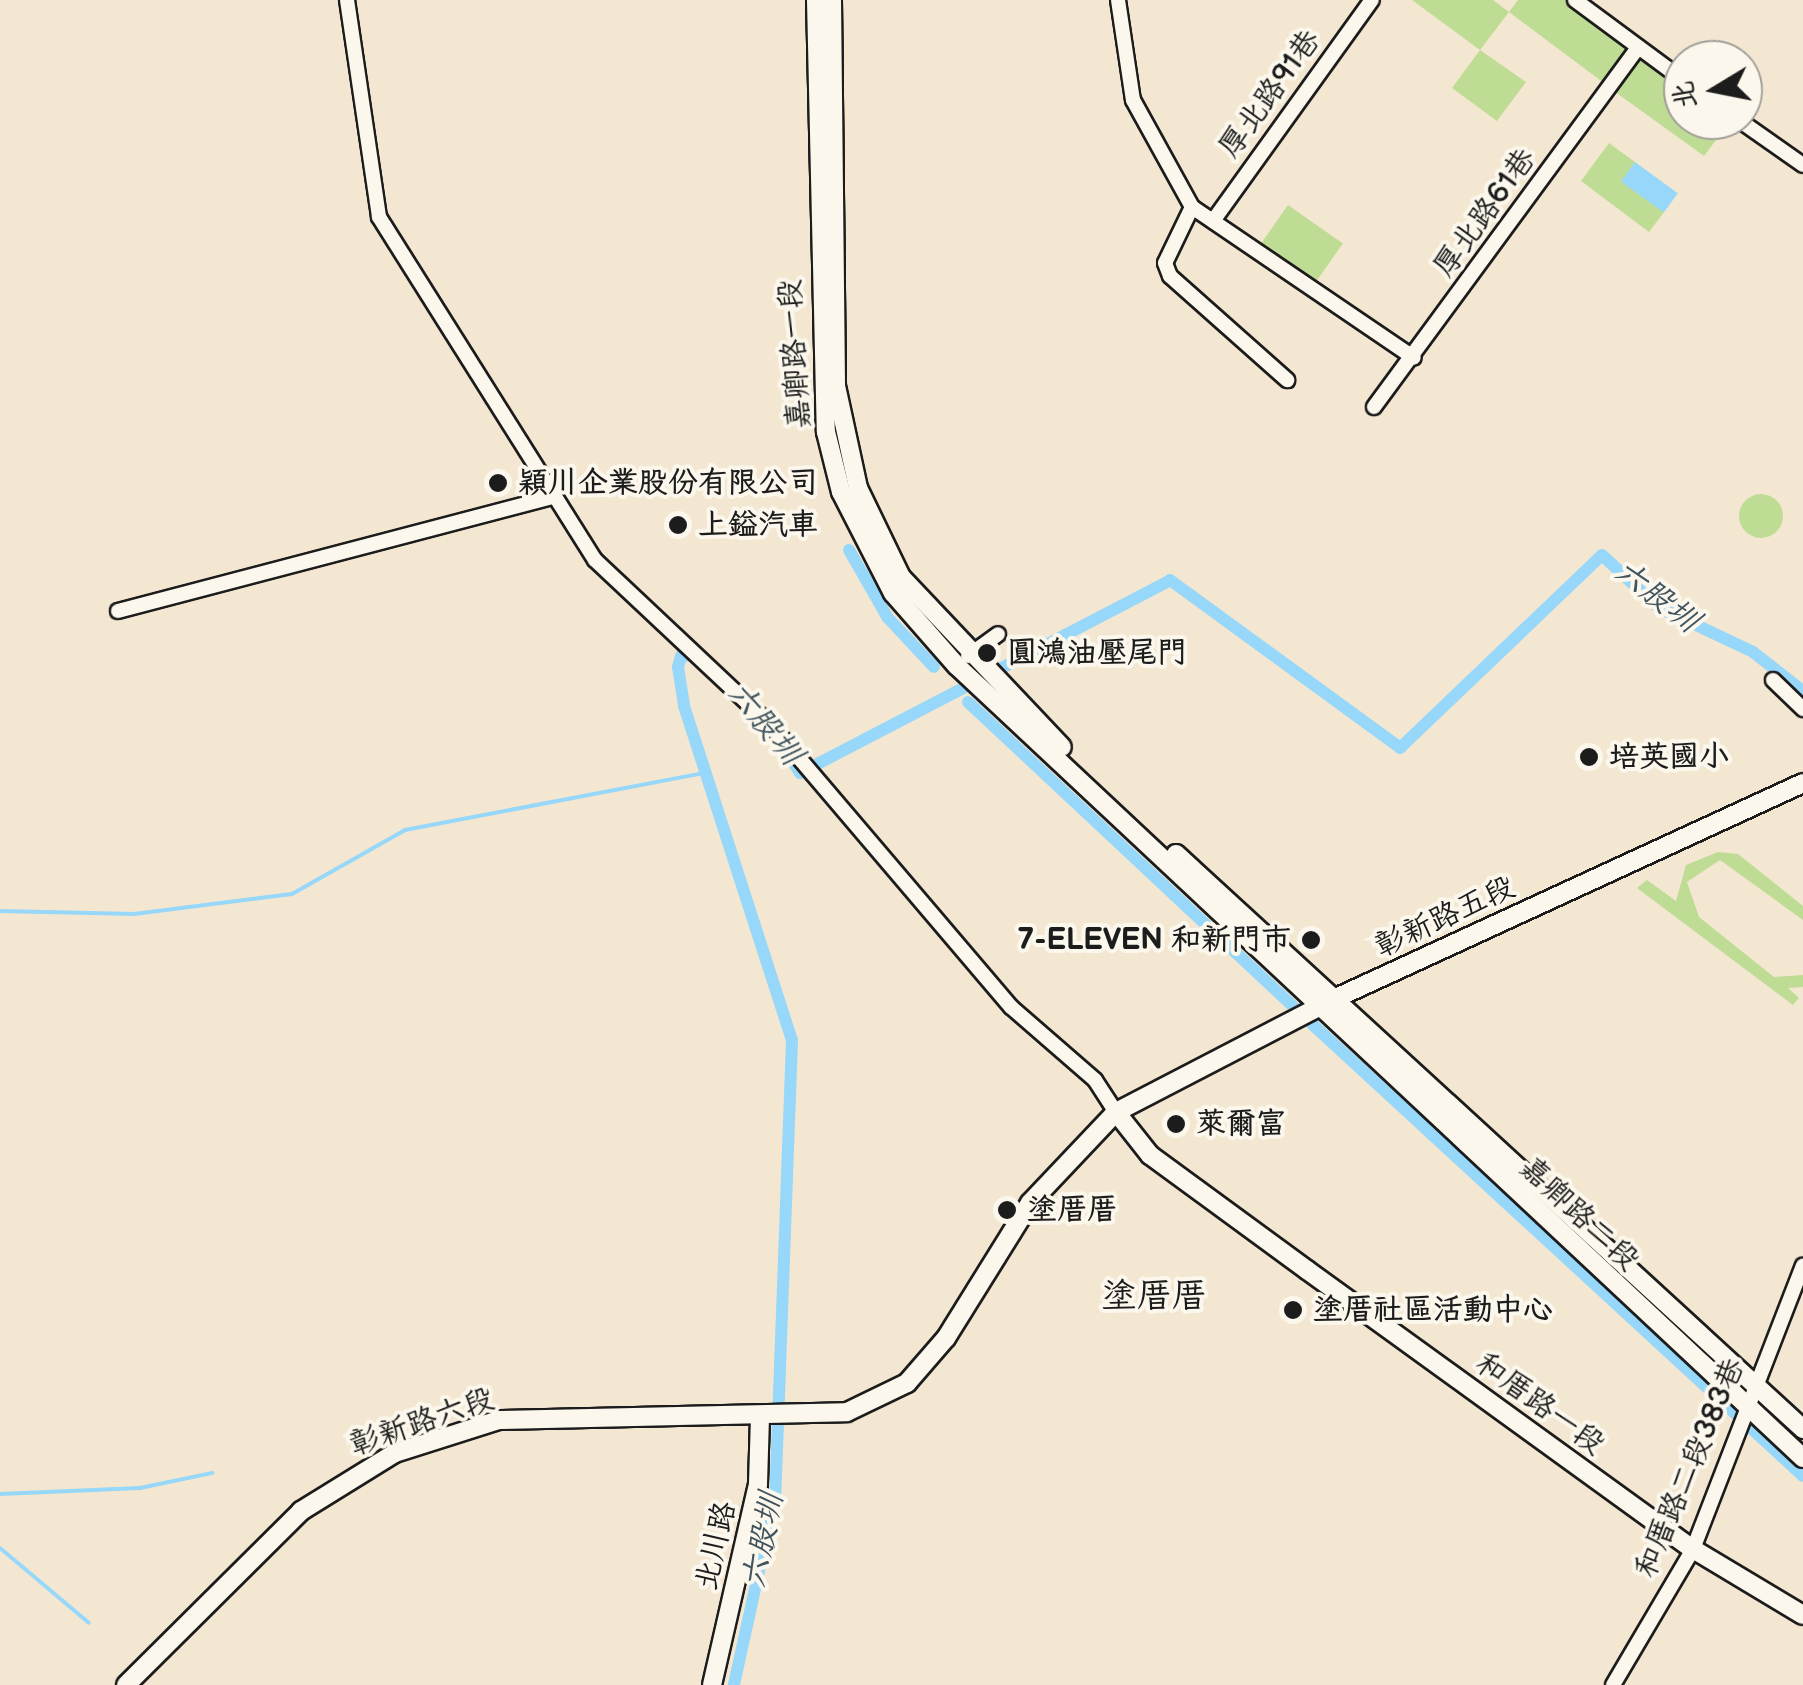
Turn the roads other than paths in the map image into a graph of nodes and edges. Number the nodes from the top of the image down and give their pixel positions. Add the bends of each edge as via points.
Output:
1 (347, 0) edge
2 (816, 0) edge
3 (832, 0) edge
4 (1118, 0) edge
5 (1372, 0) edge
6 (1575, 0) edge
7 (1638, 48) junction
8 (1663, 66) edge
9 (1763, 136) edge
10 (1803, 165) edge
11 (1192, 207) junction
12 (1214, 221) junction
13 (1414, 358) junction
14 (1287, 380) dead end
15 (1374, 407) dead end
16 (554, 496) junction
17 (118, 612) dead end
18 (998, 634) dead end
19 (962, 661) junction
20 (1772, 680) dead end
21 (1803, 709) edge
22 (1803, 783) edge
23 (1328, 1003) junction
24 (1116, 1112) junction
25 (1803, 1266) edge
26 (1756, 1386) junction
27 (760, 1418) junction
28 (1742, 1421) junction
29 (1803, 1429) edge
30 (1803, 1458) edge
31 (1692, 1549) junction
32 (1803, 1615) edge
33 (126, 1685) edge
34 (712, 1685) edge
35 (1613, 1685) edge

1 - 16 street via 379,217
2 - 19 street, 嘉卿路一段 via 826,432 867,550
3 - 19 street, 嘉卿路一段 via 840,416 870,519
4 - 11 street via 1134,100
5 - 12 street, 厚北路91巷
6 - 7 street
7 - 8 street
7 - 13 street, 厚北路61巷
9 - 10 street
11 - 12 street
11 - 14 street via 1165,262 1170,276
12 - 13 street
13 - 15 street, 厚北路61巷
16 - 17 street
16 - 24 street via 596,560 721,674 806,777
18 - 19 street
19 - 23 street
20 - 21 street
22 - 23 street, 彰新路五段
23 - 24 street, 彰新路五段
23 - 26 street, 嘉卿路二段
23 - 28 street, 嘉卿路二段
24 - 27 street, 彰新路六段 via 1030,1203 946,1338 906,1383 847,1412
24 - 31 street, 和厝路一段 via 1150,1155
25 - 26 street, 和厝路二段383巷
26 - 28 street, 和厝路二段383巷
26 - 29 street, 嘉卿路二段
27 - 33 street, 彰新路六段 via 499,1420 395,1453 301,1511
27 - 34 street, 北川路 via 758,1484
28 - 30 street, 嘉卿路二段
28 - 31 street, 和厝路二段383巷
31 - 32 street, 和厝路一段
31 - 35 street, 和厝路二段383巷

